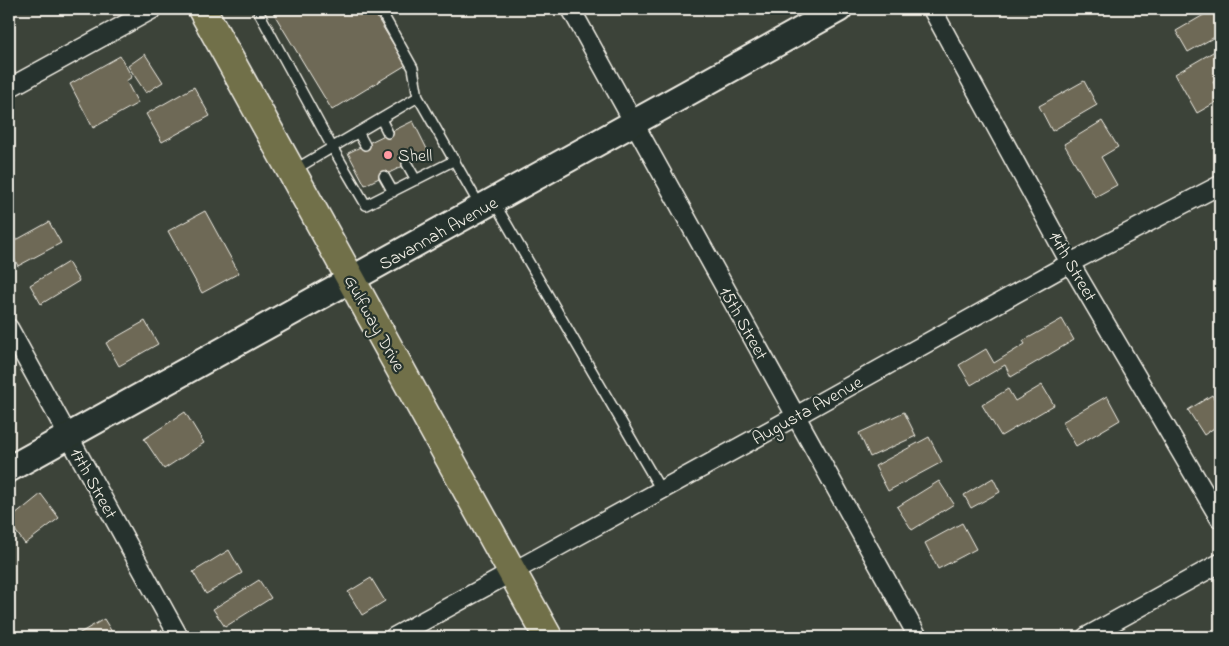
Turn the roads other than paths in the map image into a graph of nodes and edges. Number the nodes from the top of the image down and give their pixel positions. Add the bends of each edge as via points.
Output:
1 (153, 9) edge
2 (202, 9) edge
3 (256, 9) edge
4 (380, 9) edge
5 (571, 9) edge
6 (839, 9) edge
7 (932, 9) edge
8 (9, 88) edge
9 (418, 97) junction
10 (381, 119) junction
11 (634, 124) junction
12 (358, 132) junction
13 (388, 133) dead end
14 (365, 144) dead end
15 (332, 147) junction
16 (454, 160) junction
17 (407, 164) dead end
18 (291, 171) junction
19 (384, 176) dead end
20 (416, 180) junction
21 (1220, 185) edge
22 (393, 192) junction
23 (488, 205) junction
24 (1070, 263) junction
25 (351, 280) junction
26 (9, 328) edge
27 (796, 416) junction
28 (69, 436) junction
29 (9, 469) edge
30 (661, 490) junction
31 (1220, 520) edge
32 (1220, 563) edge
33 (512, 573) junction
34 (179, 637) edge
35 (394, 637) edge
36 (548, 637) edge
37 (918, 637) edge
38 (1086, 637) edge

1 - 8 street
2 - 18 main road, Gulfway Drive
3 - 15 lane
4 - 9 lane via 413,68
5 - 11 street, 15th Street
6 - 11 street, Savannah Avenue
7 - 24 street, 14th Street
9 - 10 lane
9 - 16 lane
10 - 12 lane
10 - 13 lane
11 - 23 street, Savannah Avenue
11 - 27 street, 15th Street
12 - 14 lane
12 - 15 lane
15 - 18 lane
15 - 22 lane via 366,205
16 - 20 lane
16 - 23 lane
17 - 20 lane
18 - 25 main road, Gulfway Drive
19 - 22 lane
20 - 22 lane
21 - 24 street, Augusta Avenue
23 - 25 street, Savannah Avenue
23 - 30 lane
24 - 27 street, Augusta Avenue
24 - 31 street, 14th Street
25 - 28 street, Savannah Avenue
25 - 33 main road, Gulfway Drive
26 - 28 street, 17th Street
27 - 30 street, Augusta Avenue
27 - 37 street, 15th Street
28 - 29 street, Savannah Avenue
28 - 34 street, 17th Street
30 - 33 street, Augusta Avenue
32 - 38 street
33 - 35 street, Augusta Avenue
33 - 36 main road, Gulfway Drive

